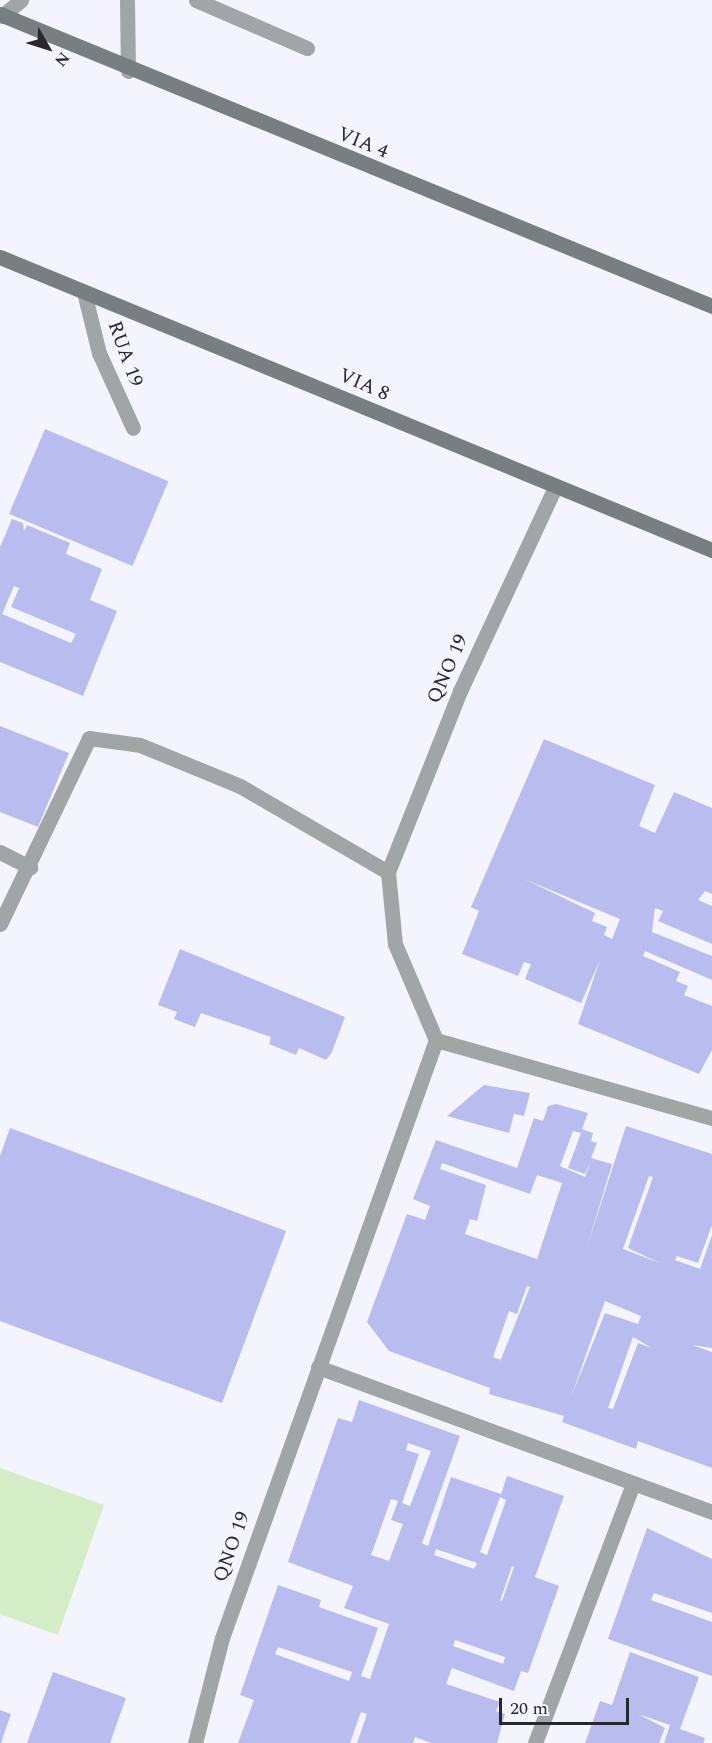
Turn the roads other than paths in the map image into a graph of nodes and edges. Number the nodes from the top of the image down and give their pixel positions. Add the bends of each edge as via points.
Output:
1 (21, 0) edge
2 (127, 0) edge
3 (196, 0) edge
4 (1, 15) edge
5 (307, 48) dead end
6 (128, 71) junction
7 (0, 257) edge
8 (84, 292) junction
9 (712, 306) edge
10 (133, 428) dead end
11 (555, 487) junction
12 (712, 550) edge
13 (0, 852) edge
14 (30, 867) junction
15 (388, 872) junction
16 (0, 924) edge
17 (436, 1040) junction
18 (712, 1118) edge
19 (318, 1367) junction
20 (633, 1484) junction
21 (712, 1512) edge
22 (195, 1743) edge
23 (535, 1743) edge

1 - 4 street
2 - 6 street
3 - 5 street
4 - 6 main road, VIA 4
6 - 9 main road, VIA 4
7 - 8 main road, VIA 8
8 - 10 street, RUA 19 via 99,353
8 - 11 main road, VIA 8
11 - 12 main road, VIA 8
11 - 15 street, QNO 19 via 460,691
13 - 14 street
14 - 15 street via 89,738 140,745 240,786
14 - 16 street
15 - 17 street, QNO 19 via 395,944
17 - 18 street
17 - 19 street, QNO 19
19 - 20 street
19 - 22 street, QNO 19 via 222,1638
20 - 21 street
20 - 23 street

